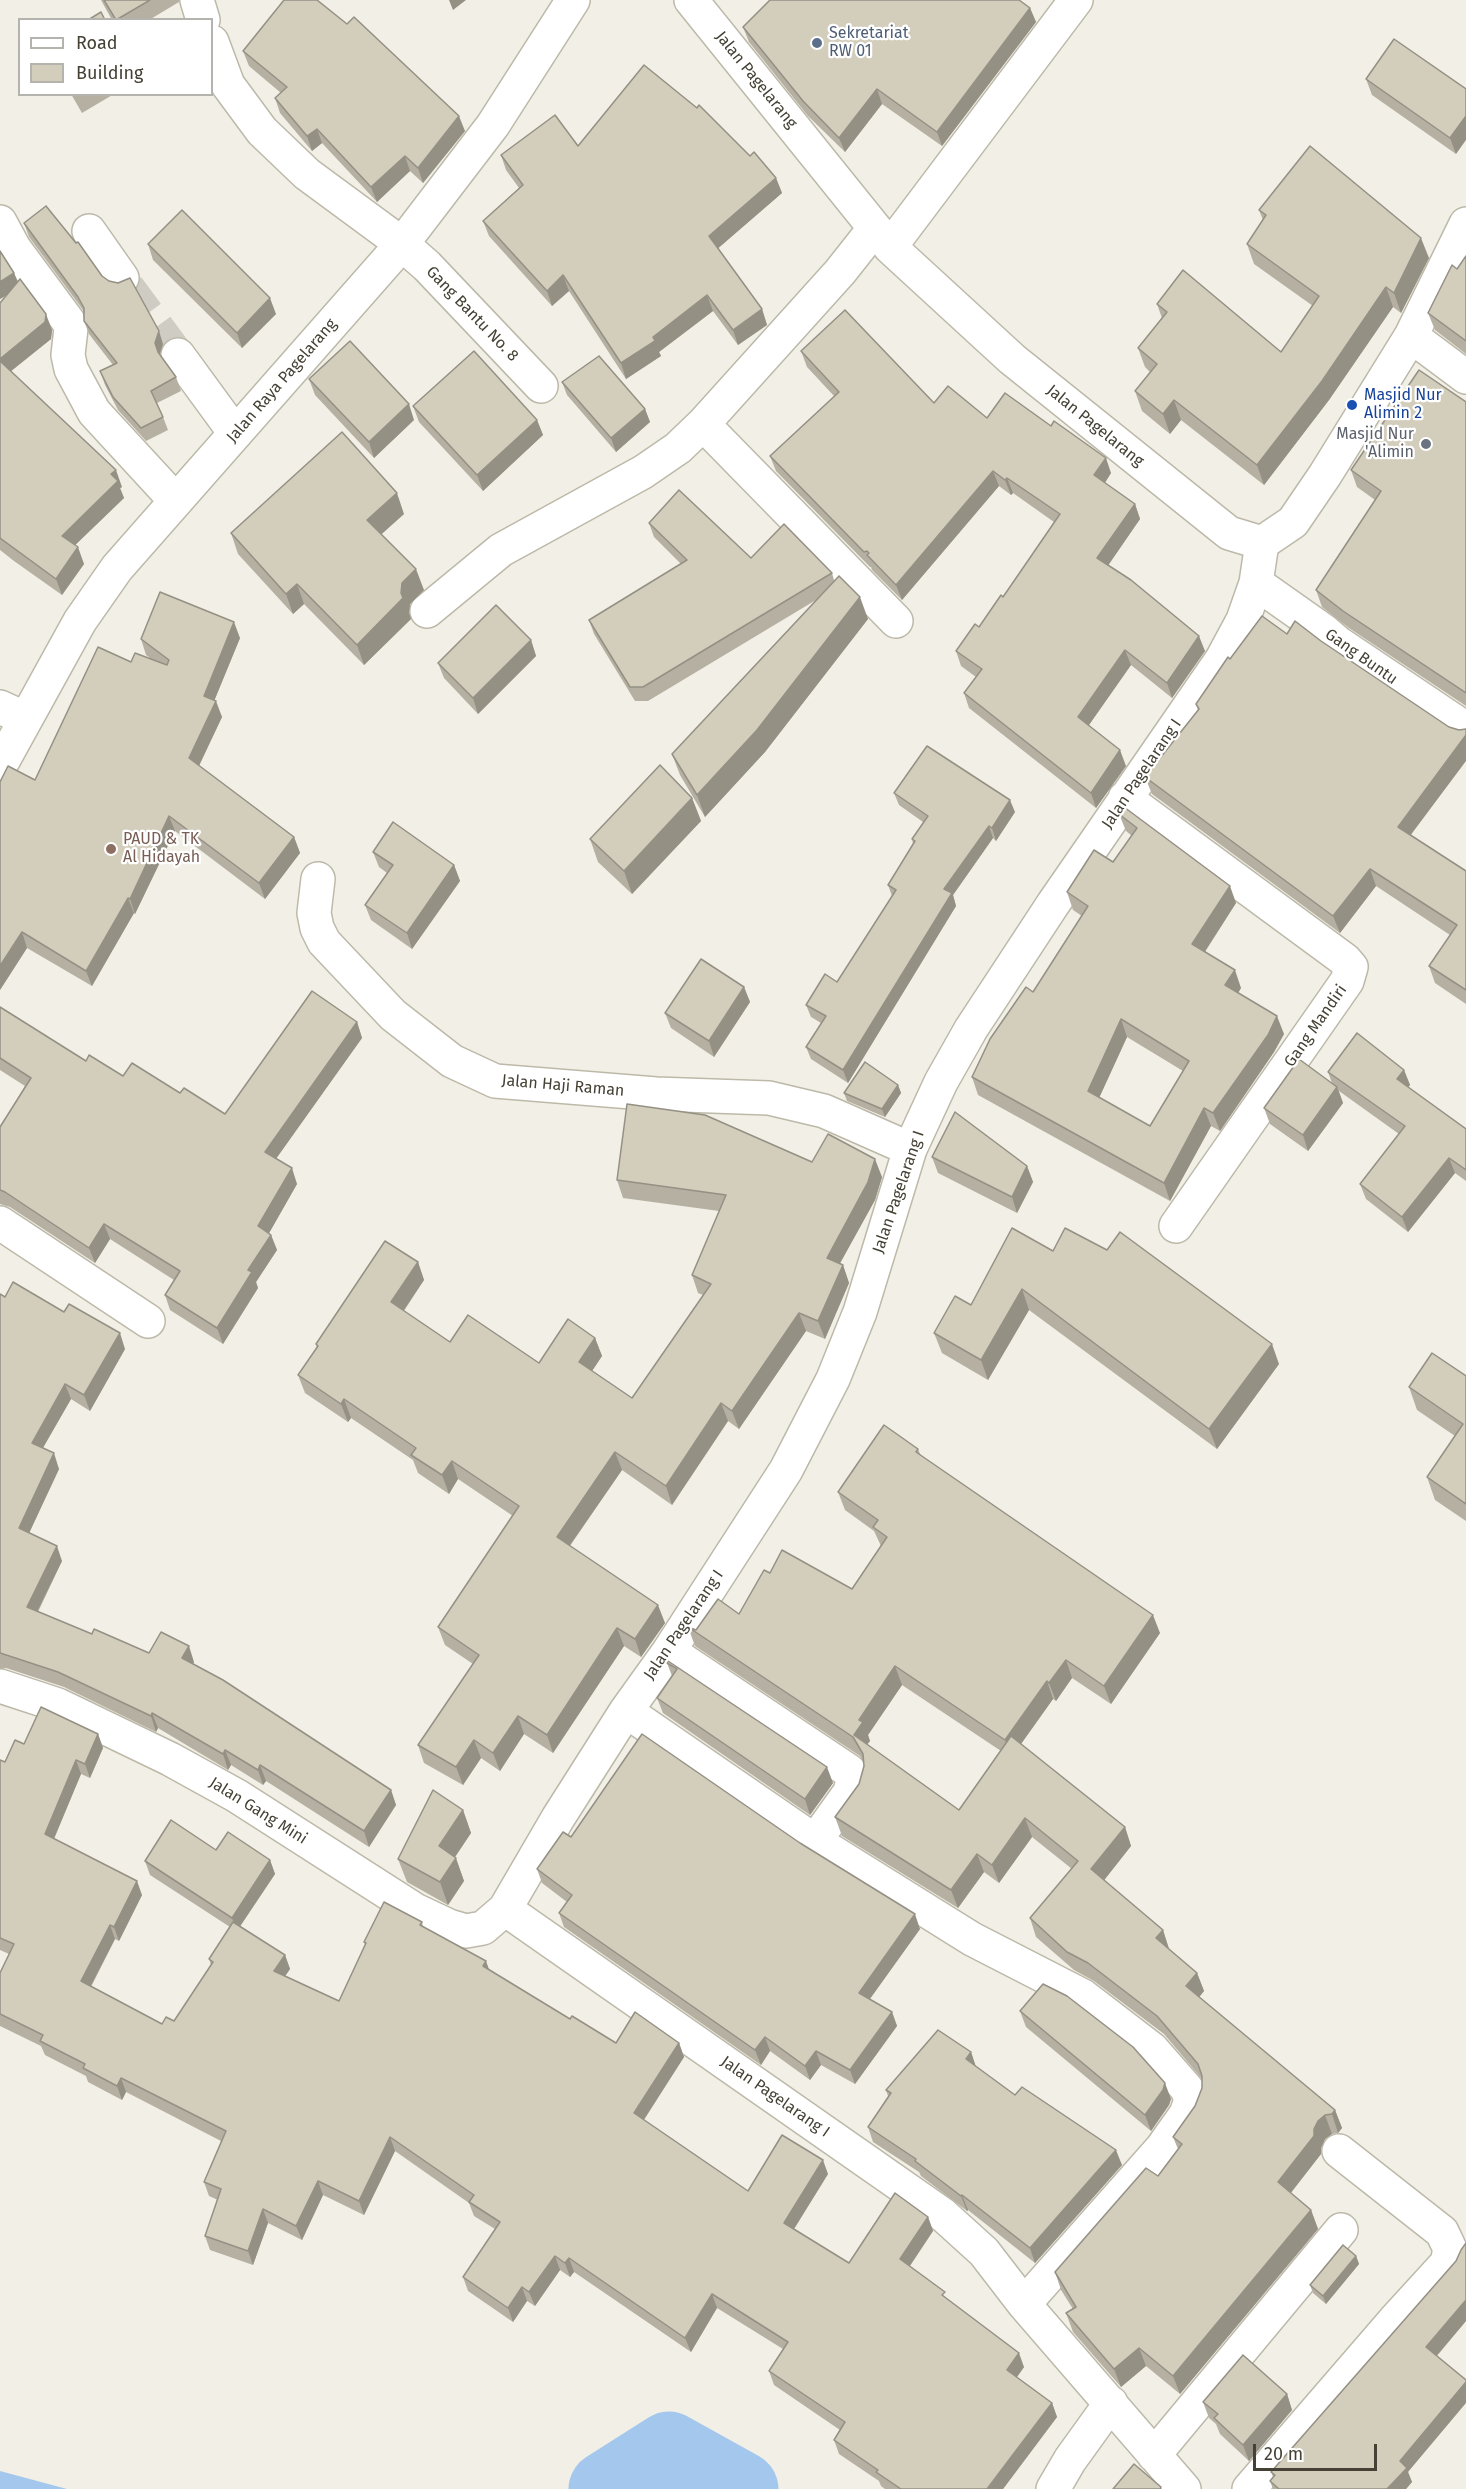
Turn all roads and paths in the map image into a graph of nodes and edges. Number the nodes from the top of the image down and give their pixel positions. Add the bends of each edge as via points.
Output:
1 (196, 0) edge
2 (573, 0) edge
3 (1076, 0) edge
4 (706, 5) edge
5 (202, 18) edge
6 (213, 45) edge
7 (0, 222) edge
8 (1466, 224) edge
9 (89, 231) dead end
10 (882, 238) junction
11 (402, 244) junction
12 (122, 278) tunnel mouth
13 (1411, 336) junction
14 (178, 355) tunnel mouth
15 (1466, 377) edge
16 (541, 386) dead end
17 (703, 424) junction
18 (236, 433) junction
19 (176, 501) junction
20 (1262, 543) junction
21 (1256, 583) junction
22 (427, 611) dead end
23 (896, 621) dead end
24 (13, 713) edge
25 (1466, 729) edge
26 (0, 766) edge
27 (1125, 798) junction
28 (318, 879) dead end
29 (910, 1149) junction
30 (0, 1223) edge
31 (1176, 1226) dead end
32 (148, 1321) dead end
33 (669, 1651) junction
34 (1, 1686) edge
35 (626, 1711) junction
36 (815, 1841) junction
37 (505, 1909) junction
38 (1339, 2151) dead end
39 (1341, 2230) dead end
40 (1024, 2304) junction
41 (1111, 2403) junction
42 (1154, 2455) junction
43 (1053, 2489) edge
44 (1184, 2489) edge
45 (1249, 2489) edge

1 - 5 street
2 - 11 street, Jalan Raya Pagelarang via 493,125
3 - 10 street
4 - 10 street, Jalan Pagelarang
6 - 11 street, Gang Bantu No. 8 via 228,85 262,131 308,174
7 - 19 street via 14,248 68,321 71,369 94,412
8 - 13 street
9 - 12 street
10 - 17 street via 840,272
10 - 20 street, Jalan Pagelarang via 1012,359 1220,526 1229,533
11 - 16 street, Gang Bantu No. 8 via 428,266
11 - 18 street, Jalan Raya Pagelarang
13 - 15 street
13 - 20 street via 1293,522
14 - 18 street
17 - 22 street via 644,472 501,550
17 - 23 street
18 - 19 street, Jalan Raya Pagelarang
19 - 24 street, Jalan Raya Pagelarang via 117,568
20 - 21 street, Jalan Pagelarang I
21 - 25 street, Gang Buntu
21 - 27 street, Jalan Pagelarang I via 1243,620 1221,659
24 - 26 street, Jalan Raya Pagelarang
27 - 29 street, Jalan Pagelarang I via 971,1029
27 - 31 street, Gang Mandiri via 1346,960 1350,967 1347,981
28 - 29 street, Jalan Haji Raman via 314,913 324,942 393,1015 452,1061 495,1081 656,1094 769,1098 824,1111
29 - 33 street, Jalan Pagelarang I via 860,1312 832,1379 786,1470
30 - 32 street
33 - 35 street, Jalan Pagelarang I
33 - 36 street via 849,1771 853,1780 850,1792
34 - 37 street, Jalan Gang Mini via 58,1705 170,1759 237,1796 415,1910 448,1926 466,1931 483,1928
35 - 36 street
35 - 37 street, Jalan Pagelarang I
36 - 40 street via 972,1939 1083,1996 1152,2049 1187,2089 1191,2100 1186,2114 1162,2148
37 - 40 street, Jalan Pagelarang I via 942,2214 984,2252
38 - 45 street via 1442,2232 1450,2249 1447,2262
39 - 42 street
40 - 41 street, Jalan Pagelarang I
41 - 42 street, Jalan Pagelarang I
41 - 43 street
42 - 44 street, Jalan Pagelarang I

